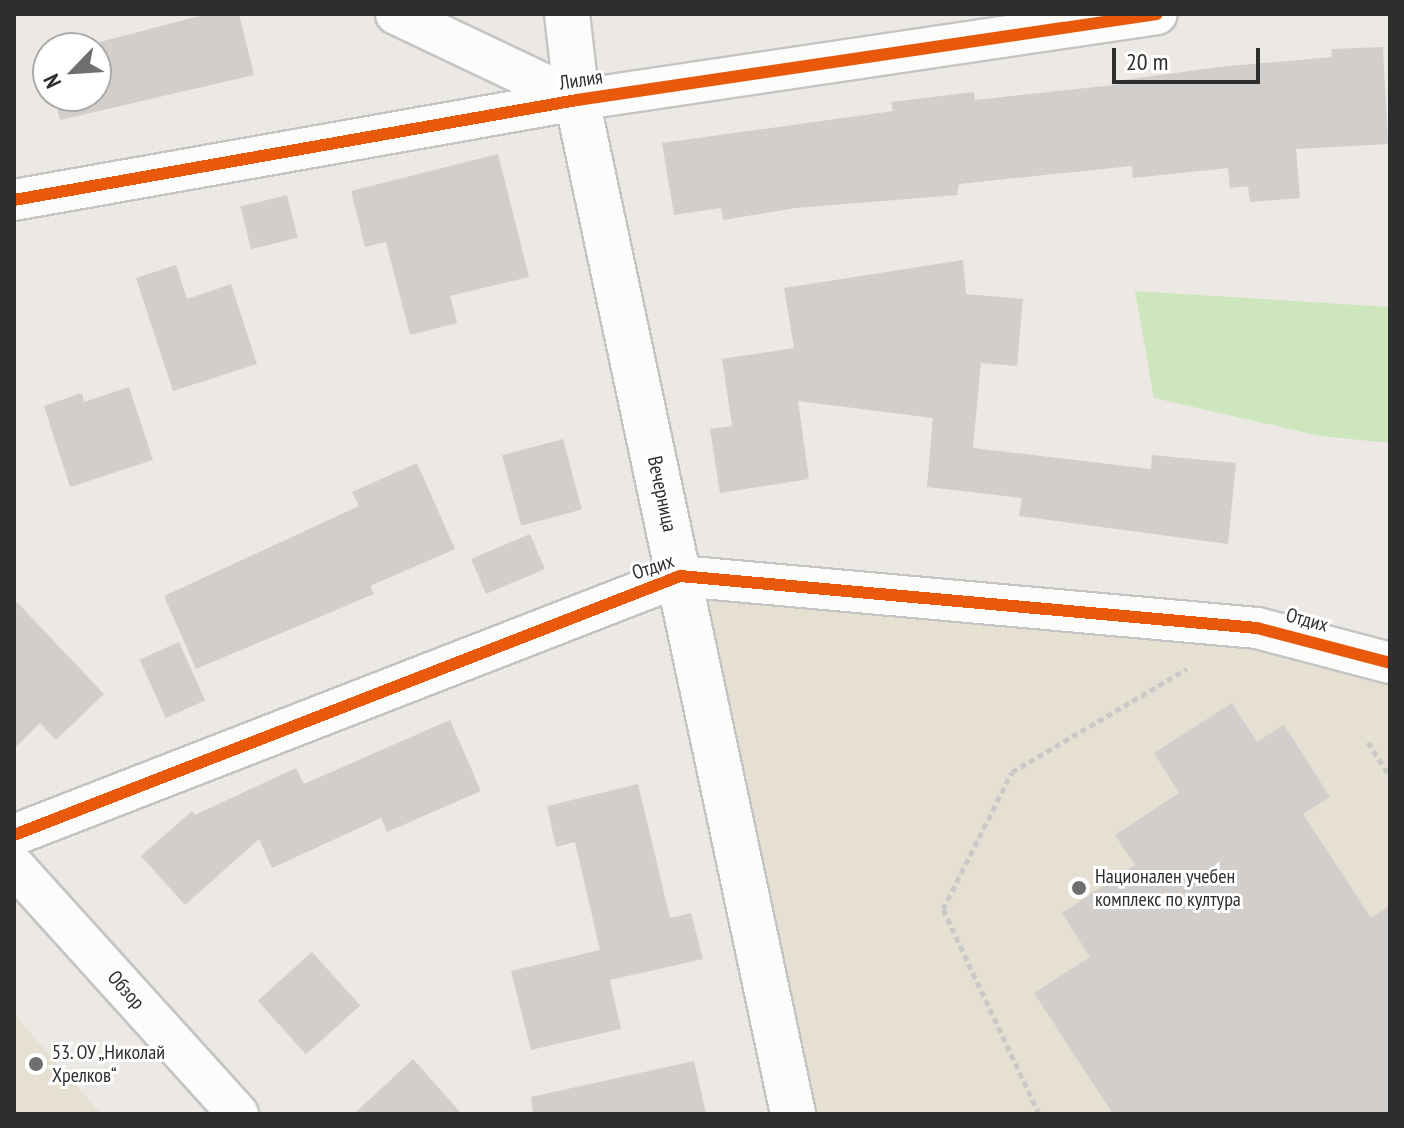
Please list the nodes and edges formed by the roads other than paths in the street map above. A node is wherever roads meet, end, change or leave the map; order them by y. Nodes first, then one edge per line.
1 (396, 14) edge
2 (567, 14) edge
3 (1157, 14) edge
4 (577, 100) junction
5 (14, 200) edge
6 (680, 576) junction
7 (1390, 663) edge
8 (14, 835) edge
9 (14, 866) edge
10 (238, 1114) edge
11 (793, 1114) edge

1 - 4 street
2 - 4 street, Вечерница
3 - 4 street, Лилия
4 - 5 street, Лилия
4 - 6 street, Вечерница
6 - 7 street, Отдих
6 - 8 street, Отдих
6 - 11 street, Вечерница
9 - 10 street, Обзор

